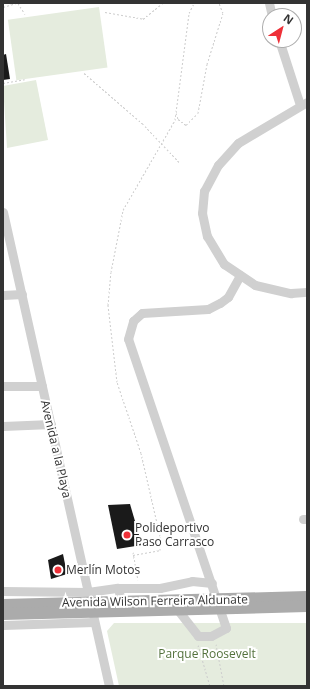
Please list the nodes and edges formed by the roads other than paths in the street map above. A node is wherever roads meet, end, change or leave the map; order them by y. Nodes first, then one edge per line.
1 (282, 48) edge
2 (304, 103) edge
3 (4, 217) edge
4 (240, 275) junction
5 (307, 292) edge
6 (22, 294) junction
7 (3, 295) edge
8 (3, 386) edge
9 (42, 386) junction
10 (51, 424) junction
11 (3, 426) edge
12 (212, 584) junction
13 (118, 588) junction
14 (3, 592) edge
15 (307, 597) edge
16 (121, 601) junction
17 (219, 603) junction
18 (3, 605) edge
19 (307, 606) edge
20 (91, 607) junction
21 (177, 609) junction
22 (3, 614) edge
23 (3, 625) edge
24 (107, 685) edge

1 - 2 street
2 - 4 street
3 - 6 street, Avenida a la Playa
4 - 5 street
4 - 12 street
6 - 7 street
6 - 9 street, Avenida a la Playa
8 - 9 street
9 - 10 street, Avenida a la Playa
10 - 11 street
10 - 20 street, Avenida a la Playa
12 - 13 street
12 - 17 street
13 - 16 street
13 - 20 street
14 - 20 street, Avenida Wilson Ferreira Aldunate
15 - 17 main road, Avenida Wilson Ferreira Aldunate
16 - 17 main road, Avenida Wilson Ferreira Aldunate
16 - 20 main road, Avenida Wilson Ferreira Aldunate
17 - 19 main road, Avenida Wilson Ferreira Aldunate
17 - 21 main road, Avenida Wilson Ferreira Aldunate
17 - 21 street
18 - 20 main road, Avenida Wilson Ferreira Aldunate
20 - 21 main road, Avenida Wilson Ferreira Aldunate
20 - 22 main road, Avenida Wilson Ferreira Aldunate
20 - 23 street, Avenida Wilson Ferreira Aldunate
20 - 24 street, Avenida a la Playa

